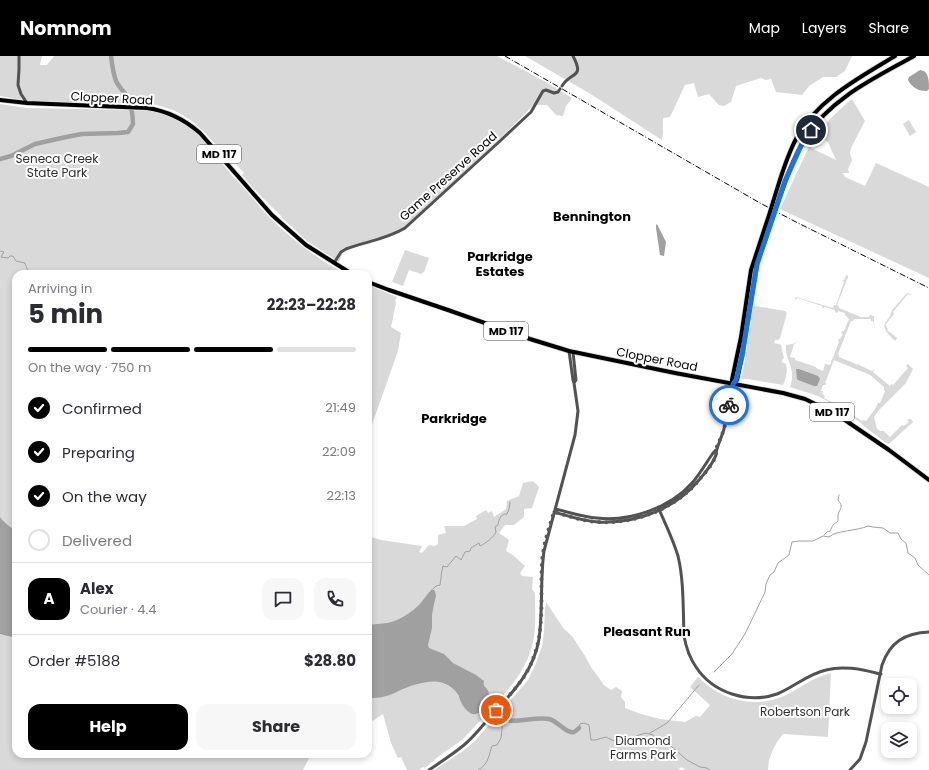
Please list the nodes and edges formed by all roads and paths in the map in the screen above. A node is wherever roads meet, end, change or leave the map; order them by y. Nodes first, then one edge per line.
1 (19, 56) edge
2 (573, 56) edge
3 (895, 56) edge
4 (914, 56) edge
5 (562, 86) dead end
6 (560, 89) dead end
7 (0, 100) edge
8 (27, 103) junction
9 (775, 204) junction
10 (334, 263) junction
11 (345, 270) edge
12 (372, 284) edge
13 (571, 352) junction
14 (733, 384) junction
15 (929, 480) edge
16 (659, 509) junction
17 (554, 510) junction
18 (929, 632) edge
19 (881, 674) junction
20 (429, 770) edge
21 (850, 770) edge

1 - 8 street
2 - 5 street
3 - 9 main road
4 - 9 main road
6 - 10 street, Game Preserve Road
7 - 8 main road, Clopper Road / MD 117
8 - 10 main road, Clopper Road / MD 117
9 - 14 main road, bridge
9 - 14 main road, bridge
10 - 11 main road, Clopper Road / MD 117
12 - 13 main road, Clopper Road / MD 117
13 - 14 main road, Clopper Road / MD 117
13 - 17 street
14 - 15 main road, Clopper Road / MD 117
14 - 16 street
16 - 17 street
16 - 19 street
17 - 20 street
18 - 19 street
19 - 21 street

